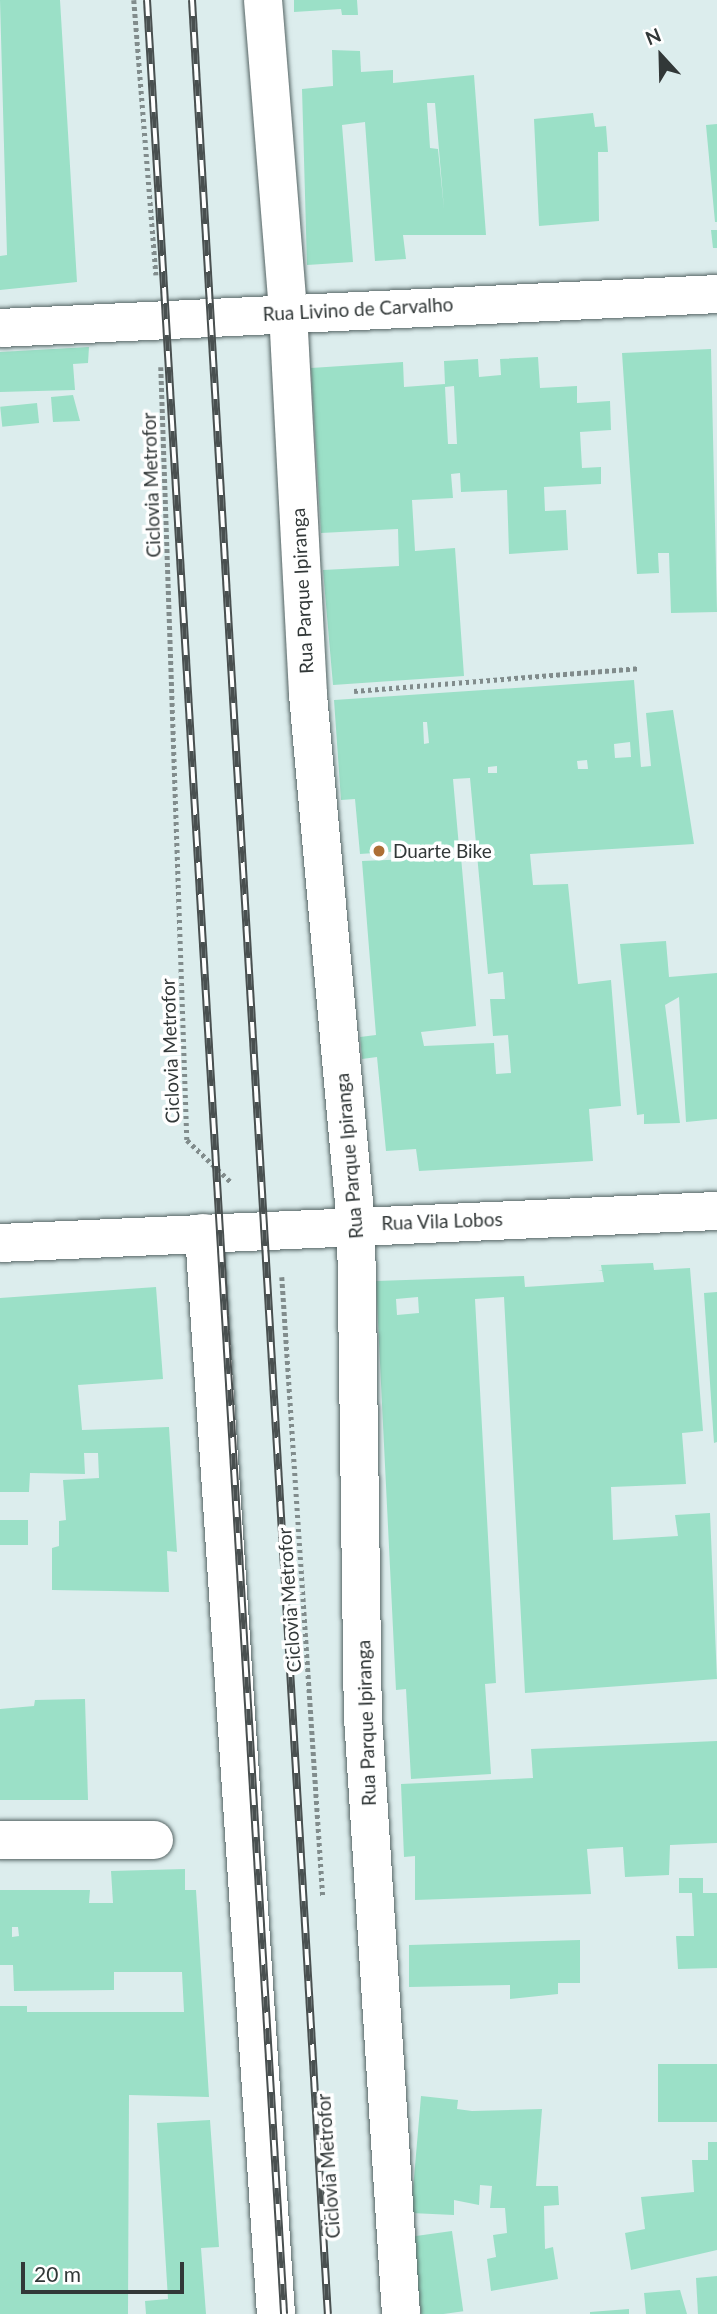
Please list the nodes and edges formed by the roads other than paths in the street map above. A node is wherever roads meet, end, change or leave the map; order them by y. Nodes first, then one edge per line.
1 (263, 0) edge
2 (717, 294) edge
3 (288, 312) junction
4 (0, 328) edge
5 (717, 1211) edge
6 (356, 1224) junction
7 (204, 1233) junction
8 (0, 1243) edge
9 (0, 1840) edge
10 (154, 1840) dead end
11 (276, 2314) edge
12 (401, 2314) edge

1 - 3 street, Rua Parque Ipiranga
2 - 3 street, Rua Livino de Carvalho
3 - 4 street, Rua Livino de Carvalho
3 - 6 street, Rua Parque Ipiranga
5 - 6 street, Rua Vila Lobos
6 - 7 street, Rua Vila Lobos
6 - 12 street, Rua Parque Ipiranga
7 - 8 street, Rua Vila Lobos
7 - 11 street
9 - 10 street

